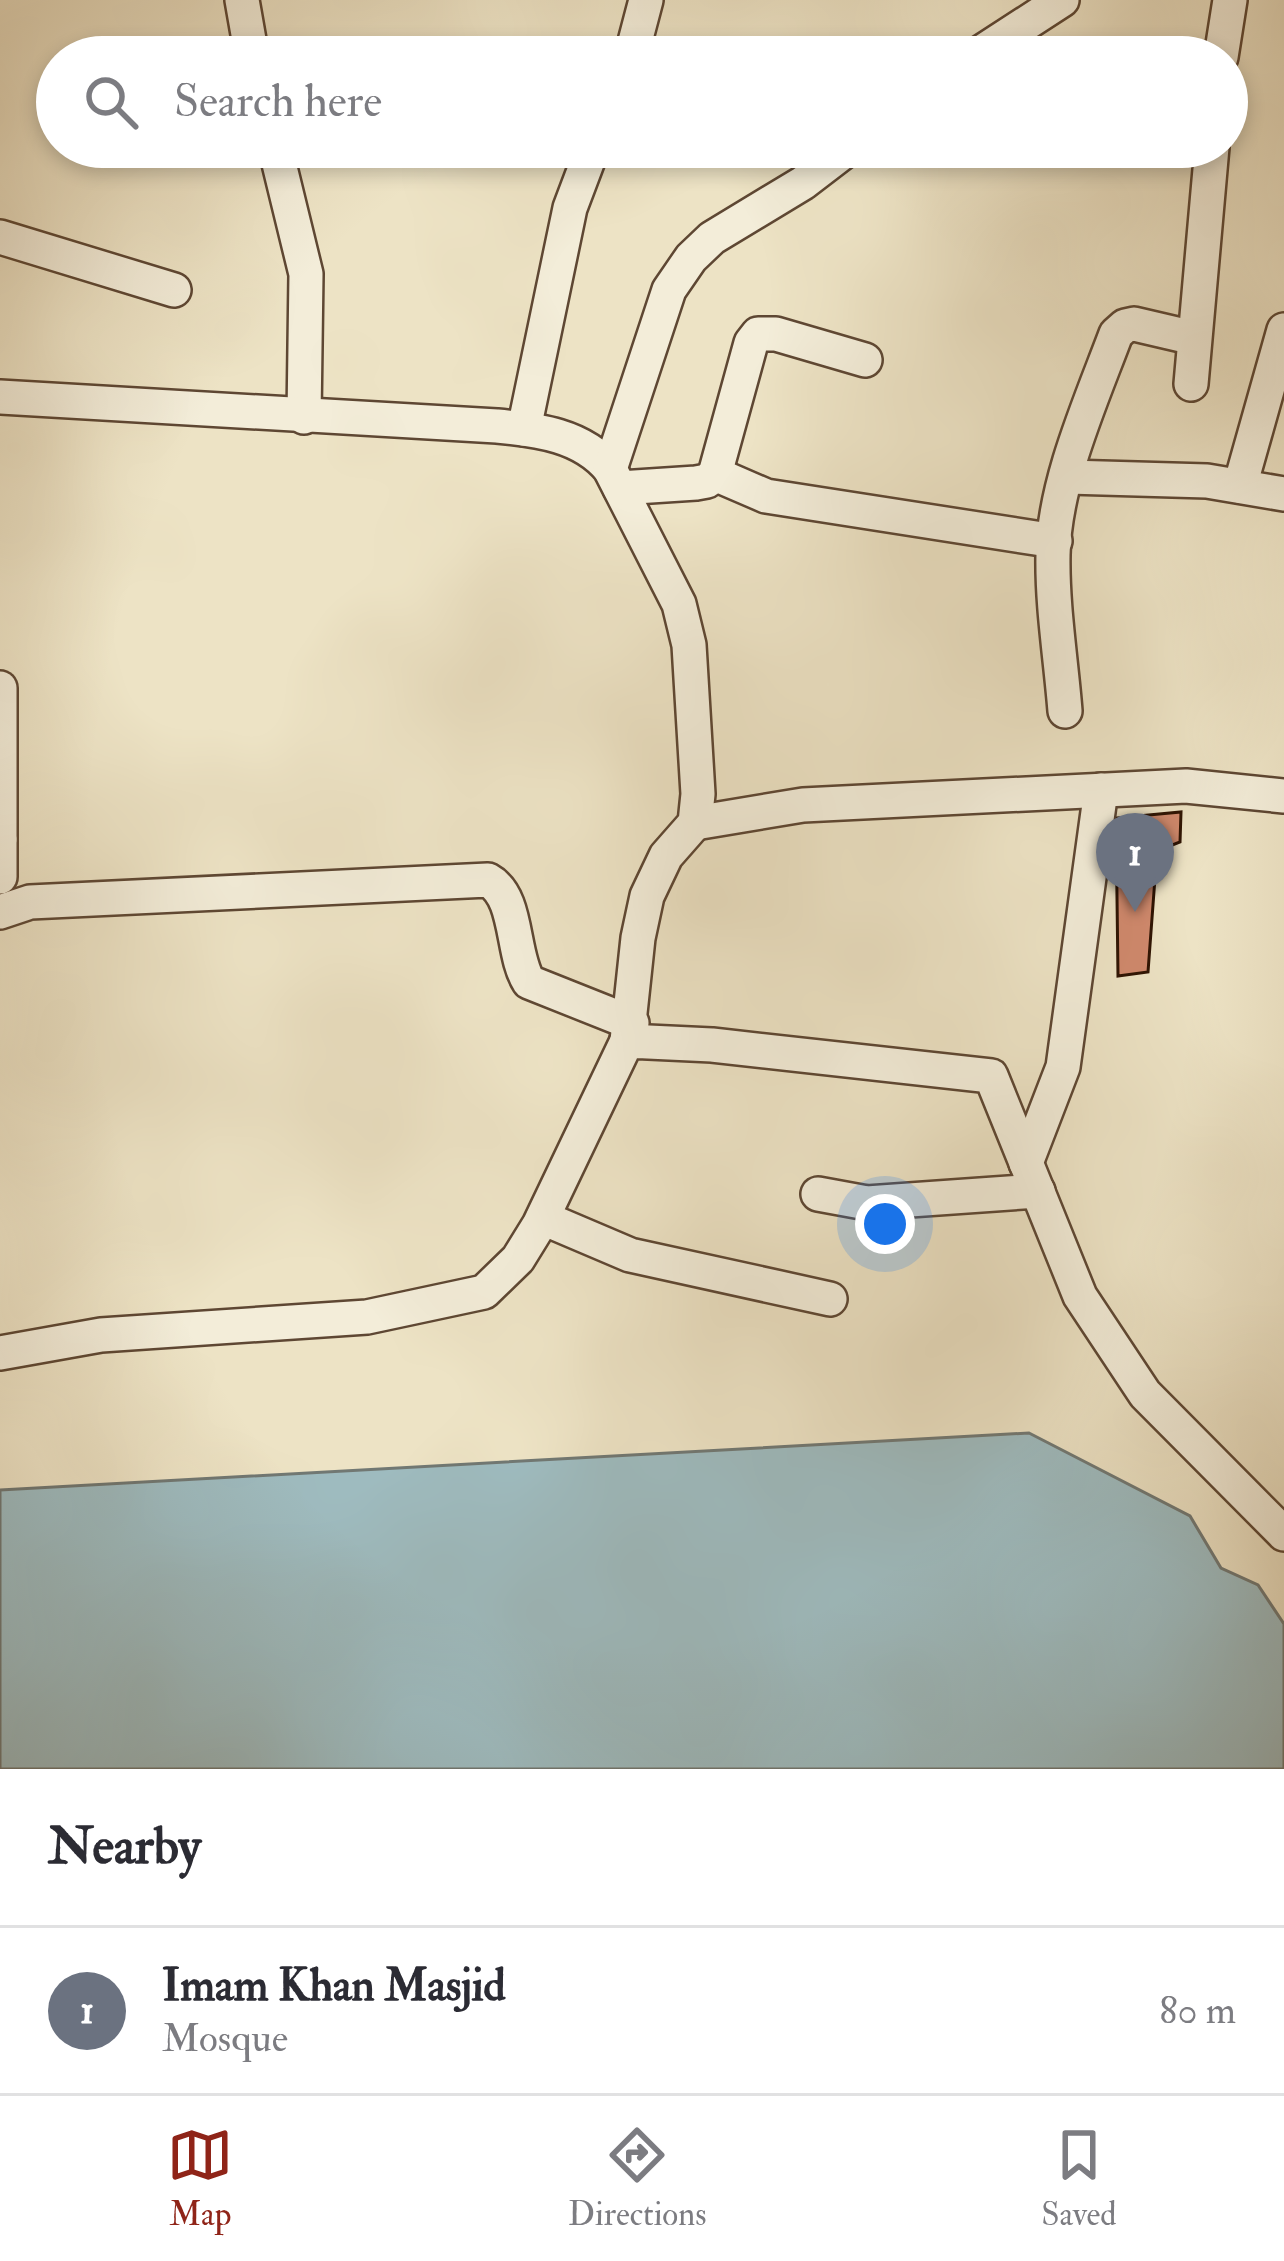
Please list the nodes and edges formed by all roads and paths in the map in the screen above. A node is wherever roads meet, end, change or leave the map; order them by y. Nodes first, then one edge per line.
1 (242, 0) edge
2 (646, 0) edge
3 (1062, 0) edge
4 (1231, 0) edge
5 (248, 36) edge
6 (637, 36) edge
7 (1006, 36) edge
8 (1225, 36) edge
9 (279, 168) edge
10 (585, 168) edge
11 (823, 168) edge
12 (1210, 168) edge
13 (0, 237) edge
14 (174, 290) dead end
15 (1284, 330) edge
16 (1194, 338) junction
17 (865, 360) dead end
18 (1190, 384) dead end
19 (0, 397) edge
20 (304, 417) junction
21 (524, 429) junction
22 (715, 474) junction
23 (1068, 477) junction
24 (615, 478) junction
25 (1240, 486) junction
26 (1284, 494) edge
27 (1055, 541) junction
28 (0, 688) edge
29 (1066, 711) dead end
30 (1101, 790) junction
31 (1284, 796) edge
32 (695, 823) junction
33 (0, 840) edge
34 (0, 877) edge
35 (0, 912) edge
36 (629, 1032) junction
37 (1032, 1177) junction
38 (818, 1194) dead end
39 (543, 1218) junction
40 (830, 1299) dead end
41 (0, 1353) edge
42 (1284, 1534) edge

1 - 5 street
2 - 6 street
3 - 7 street
4 - 8 street
9 - 20 street
10 - 21 street
11 - 24 street
12 - 16 street
13 - 14 street
15 - 25 street
16 - 18 street
16 - 23 street
17 - 22 street
19 - 20 street
20 - 21 street
21 - 24 street
22 - 24 street
22 - 27 street
23 - 25 street
23 - 27 street
24 - 32 street
25 - 26 street
27 - 29 street
28 - 33 street
30 - 31 street
30 - 32 street
30 - 37 street
32 - 36 street
33 - 34 street
35 - 36 street
36 - 37 street
36 - 39 street
37 - 38 street
37 - 42 street
39 - 40 street
39 - 41 street

